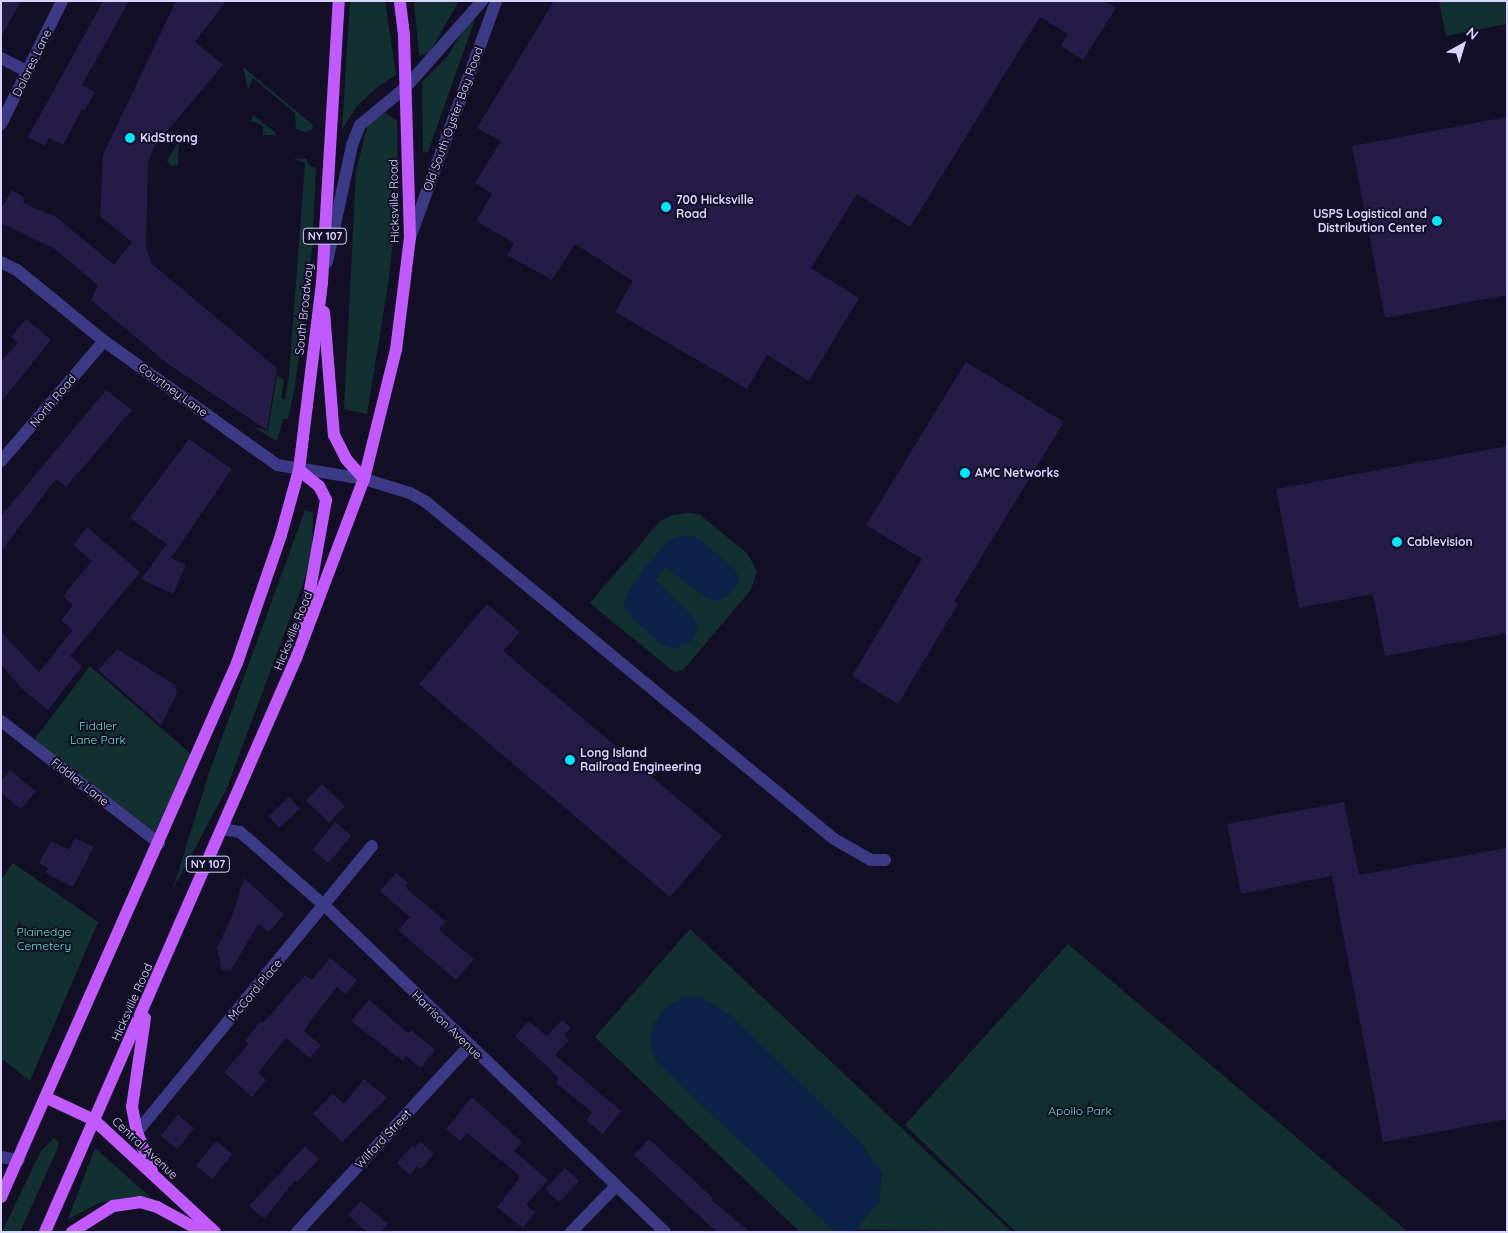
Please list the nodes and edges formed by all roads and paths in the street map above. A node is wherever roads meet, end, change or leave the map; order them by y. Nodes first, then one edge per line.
1 (62, 1) edge
2 (339, 1) edge
3 (482, 1) edge
4 (496, 1) edge
5 (399, 4) edge
6 (1, 58) edge
7 (27, 71) junction
8 (406, 86) junction
9 (1, 124) edge
10 (410, 238) junction
11 (1, 262) edge
12 (322, 283) junction
13 (104, 341) junction
14 (1, 461) edge
15 (299, 470) junction
16 (364, 479) junction
17 (297, 656) junction
18 (1, 721) edge
19 (224, 829) junction
20 (159, 843) junction
21 (372, 846) dead end
22 (885, 860) dead end
23 (324, 906) junction
24 (148, 1000) junction
25 (469, 1046) junction
26 (47, 1098) junction
27 (94, 1120) junction
28 (137, 1132) junction
29 (1, 1157) edge
30 (19, 1160) junction
31 (154, 1175) junction
32 (616, 1186) junction
33 (1, 1197) edge
34 (45, 1232) edge
35 (72, 1232) edge
36 (203, 1232) edge
37 (216, 1232) edge
38 (297, 1232) edge
39 (571, 1232) edge
40 (664, 1232) edge

1 - 7 street, Dolores Lane
2 - 12 main road, South Broadway / NY 107
3 - 8 street
4 - 10 street, Old South Oyster Bay Road
5 - 8 main road, Hicksville Road / NY 107
6 - 7 street
7 - 9 street, Dolores Lane
8 - 10 main road, Hicksville Road / NY 107
8 - 12 street
10 - 16 main road, Hicksville Road / NY 107
11 - 13 street, Courtney Lane
12 - 15 main road, South Broadway / NY 107
12 - 16 main road
13 - 14 street, North Road
13 - 15 street, Courtney Lane
15 - 16 street, Courtney Lane
15 - 17 main road
15 - 20 main road, NY 107
16 - 17 main road, Hicksville Road / NY 107
16 - 22 street, Courtney Lane
17 - 19 main road, Hicksville Road / NY 107
18 - 20 street, Fiddler Lane
19 - 23 street, Harrison Avenue
19 - 24 main road, Hicksville Road / NY 107
20 - 26 main road, NY 107
21 - 23 street, McCord Place
23 - 25 street, Harrison Avenue
23 - 28 street, McCord Place
24 - 27 main road, Hicksville Road / NY 107
24 - 28 main road
25 - 32 street, Harrison Avenue
25 - 38 street, Wilford Street
26 - 27 main road, Central Avenue
26 - 30 main road, NY 107
27 - 31 main road, Central Avenue
27 - 34 main road, Hicksville Road
28 - 31 main road
29 - 30 street
30 - 33 main road, NY 107
31 - 37 main road, Central Avenue
32 - 39 street
32 - 40 street, Harrison Avenue
35 - 36 main road

